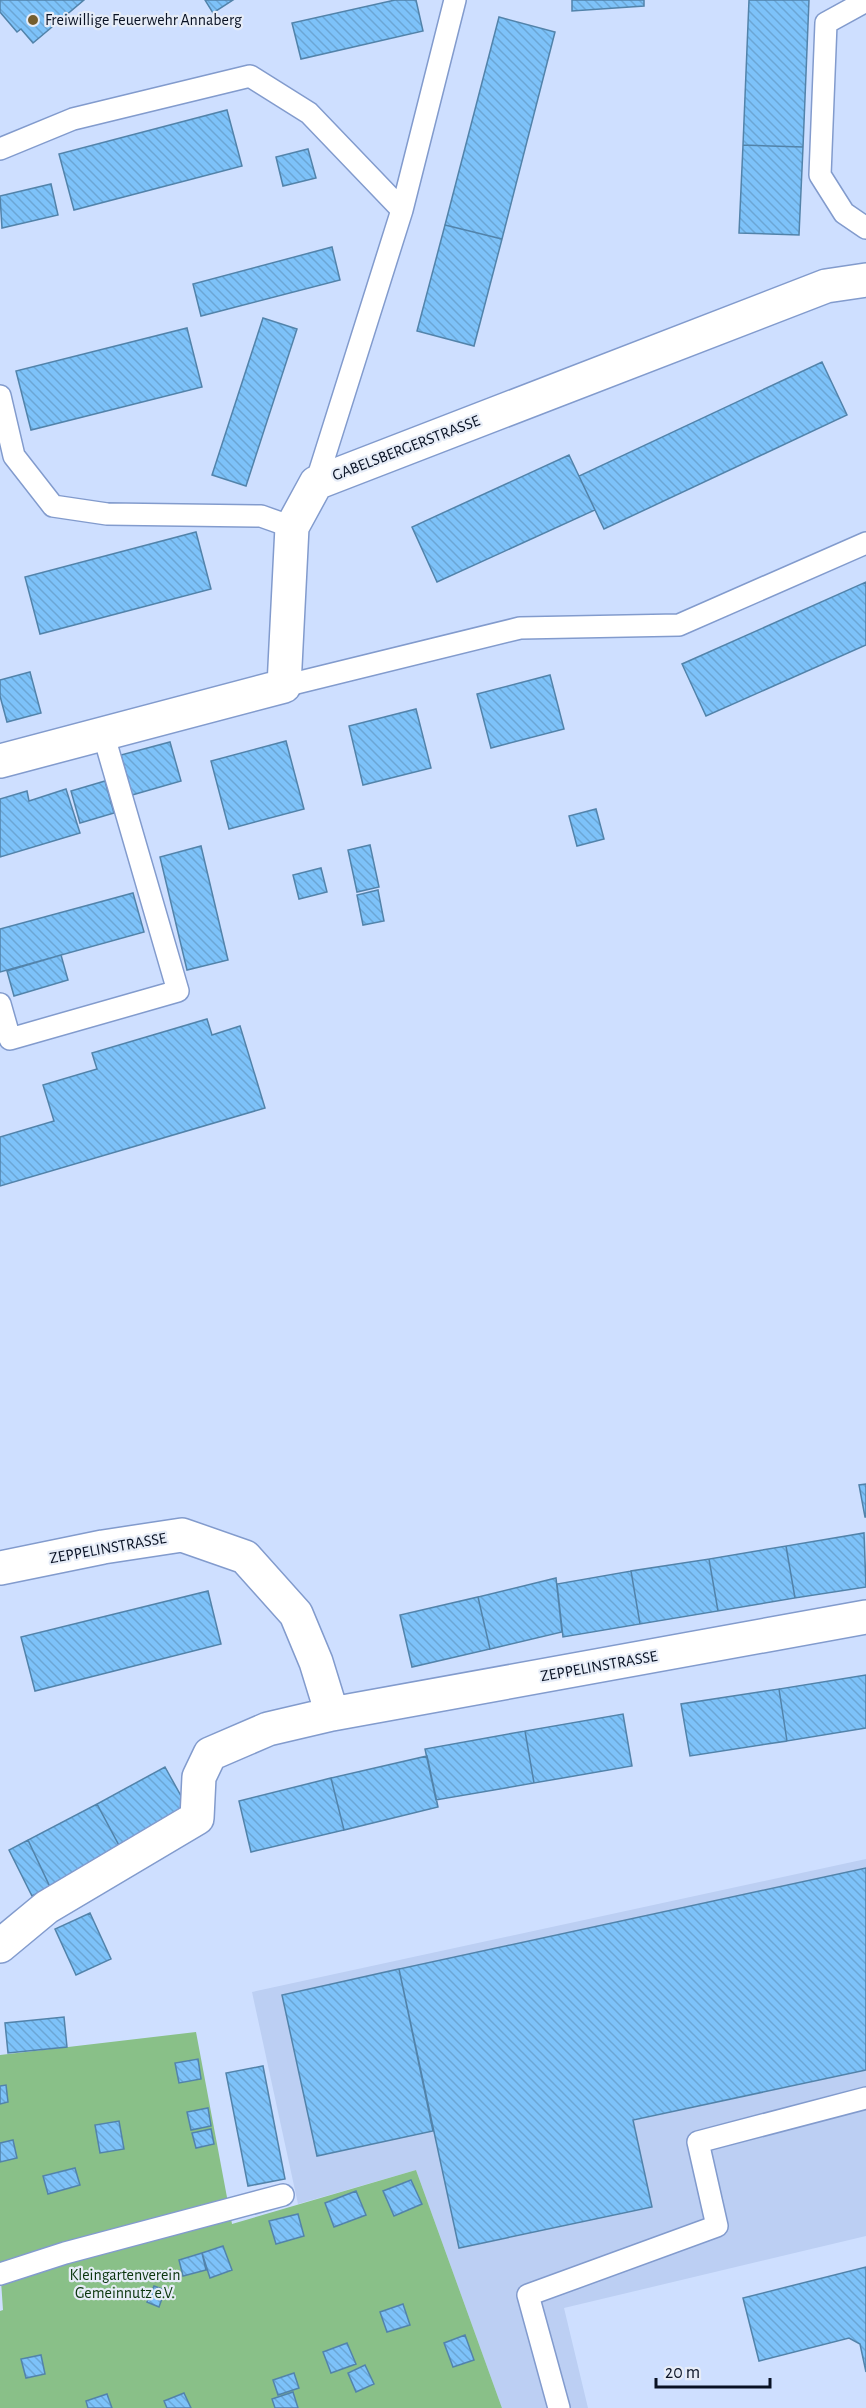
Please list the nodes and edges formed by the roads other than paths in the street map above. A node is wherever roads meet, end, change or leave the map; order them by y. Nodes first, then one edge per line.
1 (455, 0) edge
2 (866, 1) edge
3 (0, 149) edge
4 (402, 210) junction
5 (866, 228) edge
6 (866, 280) edge
7 (0, 396) edge
8 (316, 483) junction
9 (292, 527) junction
10 (866, 543) edge
11 (284, 686) junction
12 (103, 733) junction
13 (0, 761) edge
14 (0, 1004) edge
15 (0, 1568) edge
16 (866, 1617) edge
17 (332, 1714) junction
18 (0, 1946) edge
19 (866, 2098) edge
20 (283, 2195) dead end
21 (0, 2274) edge
22 (560, 2408) edge

1 - 4 lane
2 - 5 lane
3 - 4 lane
4 - 8 lane
6 - 8 street, GABELSBERGERSTRASSE
7 - 9 lane
8 - 9 street, GABELSBERGERSTRASSE
9 - 11 street, GABELSBERGERSTRASSE
10 - 11 lane
11 - 12 street
12 - 13 street
12 - 14 lane
15 - 17 street, ZEPPELINSTRASSE
16 - 17 street, ZEPPELINSTRASSE
17 - 18 street, ZEPPELINSTRASSE
19 - 22 lane
20 - 21 lane

